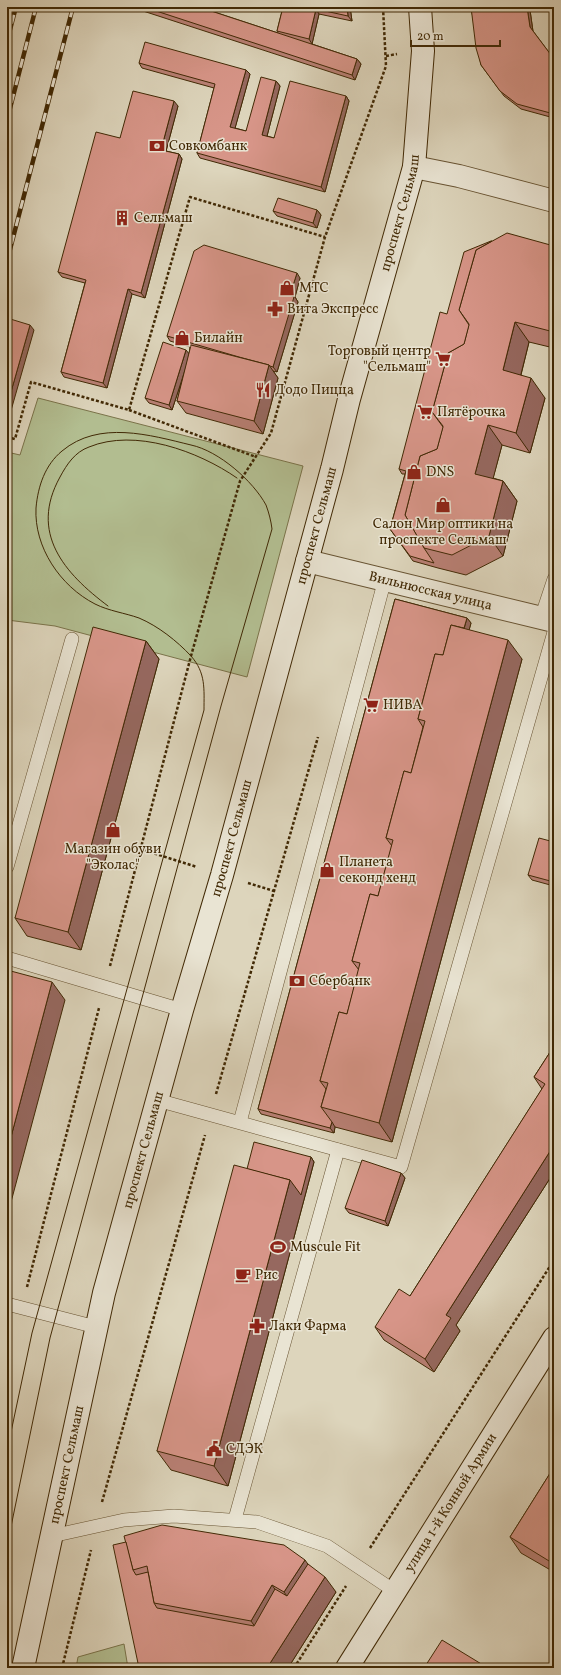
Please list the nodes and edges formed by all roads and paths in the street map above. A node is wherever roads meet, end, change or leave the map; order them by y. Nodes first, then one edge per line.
1 (383, 7) edge
2 (420, 7) edge
3 (414, 167) junction
4 (554, 201) edge
5 (325, 237) junction
6 (129, 410) junction
7 (7, 437) edge
8 (256, 457) junction
9 (307, 560) junction
10 (385, 579) junction
11 (554, 580) edge
12 (550, 623) edge
13 (72, 639) dead end
14 (7, 867) edge
15 (7, 958) edge
16 (104, 987) junction
17 (182, 1010) junction
18 (157, 1100) junction
19 (240, 1122) junction
20 (338, 1150) junction
21 (554, 1260) edge
22 (7, 1304) edge
23 (22, 1308) junction
24 (96, 1327) junction
25 (554, 1338) edge
26 (235, 1519) junction
27 (52, 1536) junction
28 (358, 1567) junction
29 (396, 1592) junction
30 (24, 1668) edge
31 (294, 1668) edge
32 (347, 1668) edge

1 - 5 path
2 - 3 main road, проспект Сельмаш
3 - 4 main road
3 - 9 main road, проспект Сельмаш
5 - 6 path
5 - 8 path
6 - 7 path
6 - 8 path
8 - 16 path
9 - 10 main road, Вильнюсская улица
9 - 17 main road, проспект Сельмаш
10 - 12 main road, Вильнюсская улица
10 - 19 lane
11 - 12 lane
12 - 20 lane
13 - 14 lane
15 - 16 lane
16 - 17 lane
16 - 23 path
17 - 18 main road, проспект Сельмаш
18 - 19 lane
18 - 24 main road, проспект Сельмаш
19 - 20 lane
20 - 26 lane
21 - 28 path
22 - 23 lane
23 - 24 lane
24 - 27 main road, проспект Сельмаш
25 - 29 main road, улица 1-й Конной Армии
26 - 27 lane
26 - 28 lane
27 - 30 main road, проспект Сельмаш
28 - 29 lane
28 - 31 path
29 - 32 main road, улица 1-й Конной Армии

